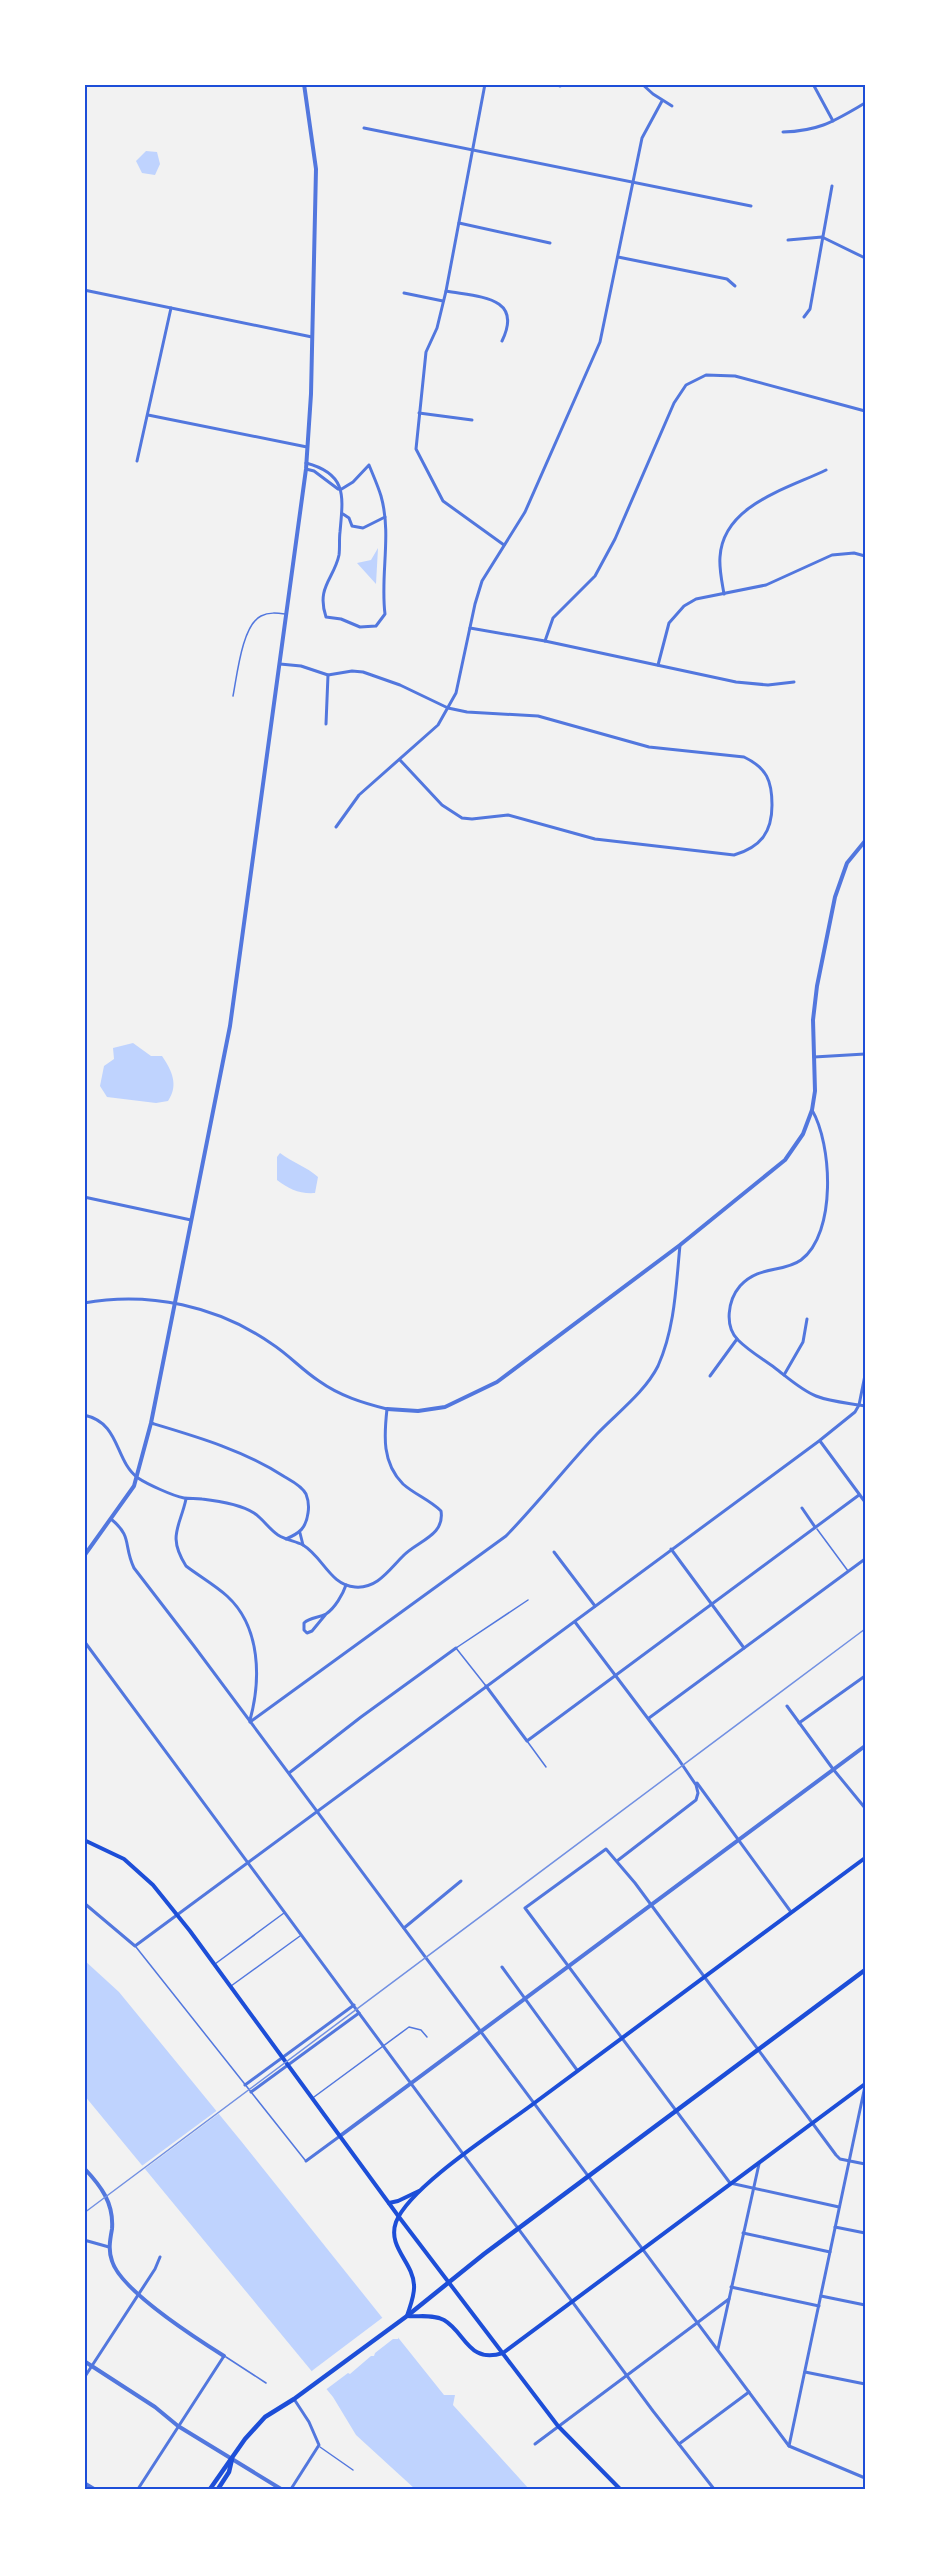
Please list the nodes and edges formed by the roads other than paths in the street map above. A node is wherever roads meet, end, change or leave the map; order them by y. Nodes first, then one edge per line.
1 (304, 84) edge
2 (485, 84) edge
3 (642, 84) edge
4 (813, 84) edge
5 (662, 101) junction
6 (865, 103) edge
7 (672, 106) dead end
8 (834, 121) junction
9 (364, 128) dead end
10 (783, 132) dead end
11 (474, 150) junction
12 (634, 182) junction
13 (832, 186) dead end
14 (751, 206) dead end
15 (459, 223) junction
16 (822, 237) junction
17 (788, 240) dead end
18 (550, 243) dead end
19 (618, 257) junction
20 (865, 258) edge
21 (735, 286) dead end
22 (84, 291) edge
23 (446, 291) junction
24 (404, 293) dead end
25 (444, 301) junction
26 (171, 308) junction
27 (804, 317) dead end
28 (312, 337) junction
29 (502, 341) dead end
30 (865, 411) edge
31 (419, 413) junction
32 (147, 415) junction
33 (472, 420) dead end
34 (307, 447) junction
35 (137, 461) dead end
36 (306, 463) junction
37 (306, 469) junction
38 (826, 471) dead end
39 (340, 490) junction
40 (343, 514) junction
41 (385, 517) junction
42 (504, 545) junction
43 (865, 556) edge
44 (724, 594) junction
45 (286, 614) junction
46 (470, 628) junction
47 (545, 641) junction
48 (279, 663) junction
49 (658, 665) junction
50 (328, 675) junction
51 (794, 682) dead end
52 (233, 696) dead end
53 (448, 708) junction
54 (326, 724) dead end
55 (400, 760) junction
56 (336, 827) dead end
57 (865, 841) edge
58 (865, 1054) edge
59 (814, 1058) junction
60 (813, 1110) junction
61 (84, 1197) edge
62 (192, 1220) junction
63 (680, 1245) junction
64 (84, 1303) edge
65 (175, 1304) junction
66 (807, 1319) dead end
67 (737, 1339) junction
68 (784, 1375) junction
69 (865, 1375) edge
70 (710, 1376) dead end
71 (859, 1405) junction
72 (865, 1406) edge
73 (387, 1409) junction
74 (84, 1415) edge
75 (151, 1424) junction
76 (819, 1440) junction
77 (138, 1478) junction
78 (859, 1495) junction
79 (186, 1499) junction
80 (865, 1502) edge
81 (802, 1508) dead end
82 (111, 1519) junction
83 (816, 1527) junction
84 (300, 1533) junction
85 (286, 1539) junction
86 (303, 1545) junction
87 (671, 1549) junction
88 (554, 1552) dead end
89 (84, 1556) edge
90 (865, 1559) edge
91 (849, 1571) junction
92 (346, 1585) junction
93 (528, 1600) dead end
94 (711, 1604) junction
95 (595, 1606) junction
96 (326, 1614) junction
97 (575, 1622) junction
98 (84, 1641) edge
99 (456, 1648) junction
100 (744, 1648) junction
101 (616, 1675) junction
102 (865, 1676) edge
103 (486, 1686) junction
104 (787, 1706) dead end
105 (648, 1719) junction
106 (250, 1722) junction
107 (800, 1723) junction
108 (527, 1741) junction
109 (865, 1746) edge
110 (546, 1767) dead end
111 (833, 1769) junction
112 (289, 1773) junction
113 (691, 1774) dead end
114 (865, 1808) edge
115 (319, 1813) junction
116 (84, 1840) edge
117 (738, 1840) junction
118 (865, 1858) edge
119 (617, 1861) junction
120 (249, 1864) junction
121 (461, 1881) dead end
122 (84, 1903) edge
123 (650, 1905) junction
124 (791, 1912) junction
125 (285, 1913) junction
126 (178, 1916) junction
127 (404, 1928) junction
128 (301, 1935) junction
129 (135, 1946) junction
130 (214, 1964) junction
131 (502, 1967) dead end
132 (568, 1967) junction
133 (865, 1970) edge
134 (704, 1978) junction
135 (230, 1986) junction
136 (524, 1998) junction
137 (354, 2005) junction
138 (359, 2013) junction
139 (479, 2031) junction
140 (427, 2037) dead end
141 (622, 2038) junction
142 (383, 2047) junction
143 (758, 2050) junction
144 (283, 2058) junction
145 (288, 2065) junction
146 (577, 2070) junction
147 (410, 2081) junction
148 (245, 2085) junction
149 (865, 2085) edge
150 (251, 2092) junction
151 (313, 2098) junction
152 (864, 2098) edge
153 (534, 2104) junction
154 (676, 2111) junction
155 (813, 2124) junction
156 (340, 2136) junction
157 (464, 2155) junction
158 (306, 2160) joint
159 (849, 2161) junction
160 (759, 2163) junction
161 (865, 2164) edge
162 (84, 2168) edge
163 (589, 2176) junction
164 (730, 2184) junction
165 (753, 2189) junction
166 (420, 2191) junction
167 (389, 2203) junction
168 (839, 2207) junction
169 (399, 2217) junction
170 (835, 2227) junction
171 (519, 2229) junction
172 (743, 2233) junction
173 (865, 2233) edge
174 (84, 2240) edge
175 (109, 2247) junction
176 (643, 2250) junction
177 (830, 2252) junction
178 (160, 2257) dead end
179 (449, 2281) junction
180 (731, 2287) junction
181 (139, 2294) junction
182 (821, 2296) junction
183 (729, 2299) junction
184 (572, 2301) junction
185 (865, 2305) edge
186 (819, 2306) junction
187 (405, 2317) junction
188 (698, 2322) junction
189 (718, 2349) junction
190 (503, 2353) junction
191 (224, 2356) junction
192 (84, 2361) edge
193 (92, 2366) junction
194 (805, 2372) junction
195 (626, 2374) junction
196 (84, 2378) edge
197 (266, 2383) dead end
198 (865, 2384) edge
199 (749, 2392) junction
200 (294, 2399) junction
201 (178, 2426) junction
202 (558, 2426) junction
203 (535, 2444) dead end
204 (679, 2444) junction
205 (319, 2445) junction
206 (789, 2446) junction
207 (232, 2459) junction
208 (353, 2470) dead end
209 (865, 2478) edge
210 (84, 2483) edge
211 (94, 2489) edge
212 (138, 2489) edge
213 (210, 2489) edge
214 (218, 2489) edge
215 (281, 2489) edge
216 (291, 2489) edge
217 (620, 2489) edge
218 (714, 2489) edge

1 - 28 street
2 - 11 street
3 - 5 street
4 - 8 street
5 - 7 street
5 - 12 street
6 - 8 street
8 - 10 street
9 - 11 street
11 - 12 street
11 - 15 street
12 - 14 street
12 - 19 street
13 - 16 street
15 - 18 street
15 - 23 street
16 - 17 street
16 - 20 street
16 - 27 street
19 - 21 street
19 - 42 street
22 - 26 street
23 - 25 street
23 - 29 street
24 - 25 street
25 - 31 street
26 - 28 street
26 - 32 street
28 - 34 street
30 - 47 street
31 - 33 street
31 - 42 street
32 - 34 street
32 - 35 street
34 - 36 street
36 - 37 street
36 - 39 street
37 - 39 street
37 - 45 street
38 - 44 street
39 - 40 street
39 - 41 street
40 - 41 street
40 - 41 street
42 - 46 street
43 - 44 street
44 - 49 street
45 - 48 street
45 - 52 lane
46 - 47 street
46 - 53 street
47 - 49 street
48 - 50 street
48 - 62 street
49 - 51 street
50 - 53 street
50 - 54 street
53 - 55 street
53 - 55 street
55 - 56 street
57 - 59 street
58 - 59 street
59 - 60 street
60 - 63 street
60 - 67 street
61 - 62 street
62 - 65 street
63 - 73 street
63 - 106 street
64 - 65 street
65 - 73 street
65 - 75 street
66 - 68 street
67 - 68 street
67 - 70 street
68 - 71 street
69 - 71 street
71 - 72 street
71 - 76 street
73 - 92 street
74 - 77 street
75 - 77 street
75 - 84 street
76 - 78 street
76 - 87 street
77 - 79 street
77 - 82 street
78 - 80 street
78 - 83 street
79 - 85 street
79 - 106 street
81 - 83 street
82 - 89 street
82 - 106 street
83 - 91 lane
83 - 94 street
84 - 85 street
84 - 86 street
85 - 86 street
86 - 92 street
87 - 94 street
87 - 95 street
88 - 95 street
90 - 91 street
91 - 100 street
92 - 96 street
93 - 99 lane
94 - 100 street
94 - 101 street
95 - 97 street
96 - 96 street
97 - 101 street
97 - 103 street
98 - 120 street
99 - 103 lane
99 - 112 street
100 - 105 street
101 - 105 street
101 - 108 street
102 - 107 street
103 - 108 street
103 - 115 street
104 - 107 street
105 - 119 street
106 - 112 street
107 - 111 street
108 - 110 lane
109 - 111 street
111 - 114 street
111 - 117 street
112 - 115 street
113 - 117 street
115 - 120 street
115 - 127 street
116 - 126 main road
117 - 123 street
117 - 124 street
118 - 124 main road
119 - 123 street
119 - 132 street
120 - 125 street
120 - 126 street
121 - 127 street
122 - 129 street
123 - 132 street
123 - 134 street
124 - 134 main road
125 - 128 street
125 - 130 lane
126 - 129 street
126 - 130 main road
127 - 139 street
128 - 135 lane
128 - 137 street
129 - 148 lane
130 - 135 main road
131 - 136 street
132 - 136 street
132 - 141 street
133 - 143 main road
134 - 141 main road
134 - 143 street
135 - 144 main road
136 - 139 street
136 - 146 street
137 - 138 street
137 - 144 street
138 - 142 street
138 - 145 street
139 - 147 street
139 - 153 street
140 - 142 lane
141 - 146 main road
141 - 154 street
142 - 147 street
142 - 151 lane
143 - 154 main road
143 - 155 street
144 - 145 main road
144 - 148 street
145 - 150 street
145 - 151 main road
146 - 153 main road
147 - 156 street
147 - 157 street
148 - 150 lane
149 - 152 street
149 - 155 main road
150 - 158 lane
151 - 156 main road
152 - 159 street
153 - 157 main road
153 - 163 street
154 - 163 main road
154 - 164 street
155 - 159 street
155 - 160 main road
156 - 158 street
156 - 167 main road
157 - 166 main road
157 - 171 street
159 - 161 street
159 - 168 street
160 - 164 main road
160 - 165 street
162 - 175 street
163 - 171 main road
163 - 176 street
164 - 165 street
164 - 176 main road
165 - 168 street
165 - 172 street
166 - 167 main road
166 - 169 main road
167 - 169 main road
168 - 170 street
169 - 179 main road
169 - 187 main road
170 - 173 street
170 - 177 street
171 - 179 main road
171 - 184 street
172 - 177 street
172 - 180 street
174 - 175 street
175 - 181 street
176 - 184 main road
176 - 188 street
177 - 182 street
178 - 181 street
179 - 187 main road
179 - 190 main road
180 - 183 street
180 - 186 street
181 - 191 street
181 - 193 street
182 - 185 street
182 - 186 street
183 - 188 street
183 - 189 street
184 - 190 main road
184 - 195 street
186 - 194 street
187 - 190 main road
187 - 200 main road
188 - 189 street
188 - 195 street
189 - 199 street
190 - 202 main road
191 - 197 lane
191 - 201 street
192 - 193 street
193 - 196 street
193 - 201 street
194 - 198 street
194 - 206 street
195 - 202 street
195 - 204 street
199 - 204 street
199 - 206 street
200 - 205 street
200 - 207 main road
201 - 207 street
201 - 212 street
202 - 203 street
202 - 217 main road
204 - 218 street
205 - 208 lane
205 - 216 street
206 - 209 street
207 - 213 main road
207 - 214 main road
207 - 215 street
210 - 211 street

